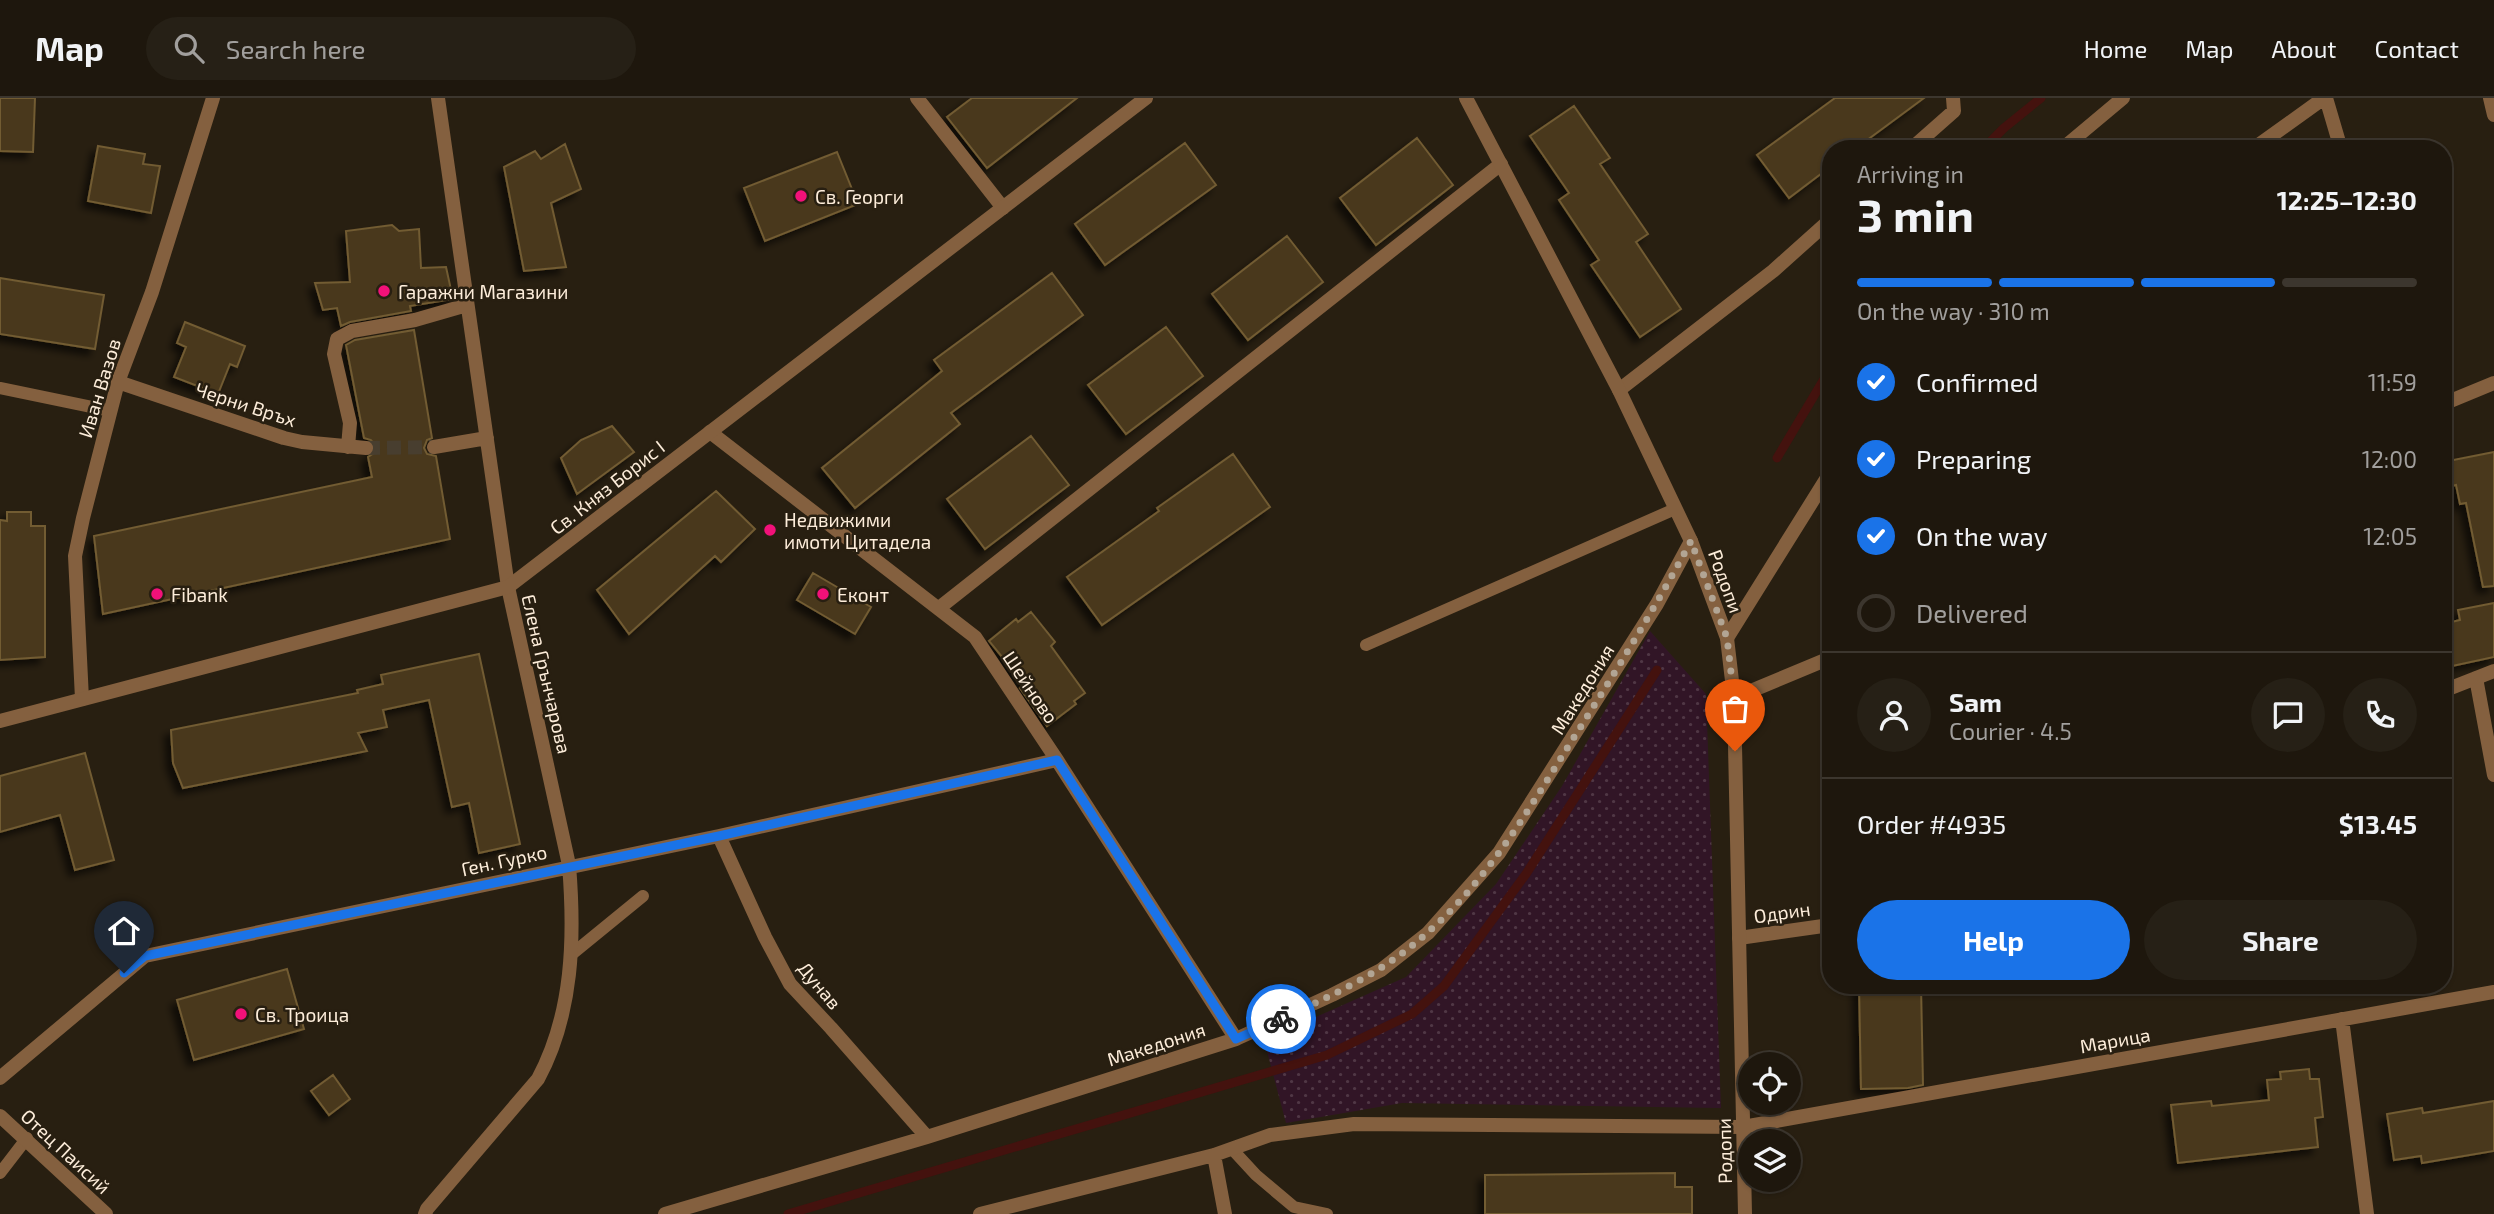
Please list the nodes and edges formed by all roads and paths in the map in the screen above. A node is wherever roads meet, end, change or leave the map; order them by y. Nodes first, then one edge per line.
1 (213, 98) edge
2 (438, 98) edge
3 (917, 98) edge
4 (1146, 98) edge
5 (1953, 98) edge
6 (2123, 98) edge
7 (2325, 98) edge
8 (2490, 98) edge
9 (1472, 101) edge
10 (2494, 115) edge
11 (1921, 140) edge
12 (2073, 140) edge
13 (2266, 140) edge
14 (2338, 140) edge
15 (1501, 164) junction
16 (1003, 208) junction
17 (1822, 227) edge
18 (467, 305) junction
19 (118, 382) junction
20 (2494, 383) edge
21 (0, 388) edge
22 (1619, 390) junction
23 (2452, 400) edge
24 (111, 411) junction
25 (710, 432) junction
26 (487, 438) junction
27 (348, 447) junction
28 (434, 447) tunnel mouth
29 (366, 448) tunnel mouth
30 (1822, 486) edge
31 (1675, 509) junction
32 (1691, 541) junction
33 (508, 587) junction
34 (939, 608) junction
35 (1727, 638) junction
36 (1366, 645) dead end
37 (1822, 661) edge
38 (2494, 671) edge
39 (2476, 678) junction
40 (2452, 687) edge
41 (1734, 698) junction
42 (82, 699) junction
43 (0, 721) edge
44 (1057, 760) junction
45 (2494, 775) edge
46 (719, 836) junction
47 (569, 865) junction
48 (643, 896) dead end
49 (1822, 926) edge
50 (1739, 938) junction
51 (572, 954) junction
52 (2494, 992) edge
53 (2342, 1019) junction
54 (1236, 1039) junction
55 (0, 1078) edge
56 (0, 1116) edge
57 (1743, 1126) junction
58 (927, 1137) junction
59 (27, 1138) junction
60 (1232, 1149) junction
61 (1214, 1155) junction
62 (0, 1172) edge
63 (106, 1214) edge
64 (425, 1214) edge
65 (665, 1214) edge
66 (980, 1214) edge
67 (1225, 1214) edge
68 (1327, 1214) edge
69 (1745, 1214) edge
70 (2367, 1214) edge

1 - 19 street, Иван Вазов
2 - 18 street, Елена Грънчарова
3 - 16 street
4 - 16 street, Св. Княз Борис I
5 - 11 street
6 - 12 street
7 - 13 street
7 - 14 street
8 - 10 street
9 - 15 street, Родопи
15 - 22 street, Родопи
15 - 34 street
16 - 25 street, Св. Княз Борис I
17 - 22 street
18 - 26 street, Елена Грънчарова
18 - 27 street
19 - 24 street, Иван Вазов
19 - 27 street, Черни Връх
20 - 23 street
21 - 24 lane
22 - 31 street, Родопи
24 - 42 street, Иван Вазов
25 - 33 street, Св. Княз Борис I
25 - 34 street, Шейново
26 - 28 street
26 - 33 street, Елена Грънчарова
27 - 29 street, Черни Връх
30 - 35 street
31 - 32 street, Родопи
31 - 36 lane
32 - 35 street, Родопи
32 - 54 street, Македония
33 - 42 street, Св. Княз Борис I
33 - 47 street, Елена Грънчарова
34 - 44 street, Шейново
35 - 41 street, Родопи
37 - 41 street
38 - 39 street
39 - 40 street
39 - 45 street
41 - 50 street, Родопи
42 - 43 street, Св. Княз Борис I
44 - 46 street, Ген. Гурко
44 - 54 street, Шейново
46 - 47 street, Ген. Гурко
46 - 58 street, Дунав
47 - 51 street, Елена Грънчарова
47 - 55 street, Ген. Гурко
48 - 51 lane
49 - 50 street, Одрин
50 - 57 street, Родопи
51 - 64 street, Елена Грънчарова
52 - 53 street, Марица
53 - 57 street, Марица
53 - 70 street
54 - 58 street, Македония
56 - 59 street, Отец Паисий
57 - 60 street, Марица
57 - 69 street, Родопи
58 - 65 street, Македония
59 - 62 lane
59 - 63 street, Отец Паисий
60 - 61 street, Марица
60 - 68 lane
61 - 66 street, Марица
61 - 67 street

